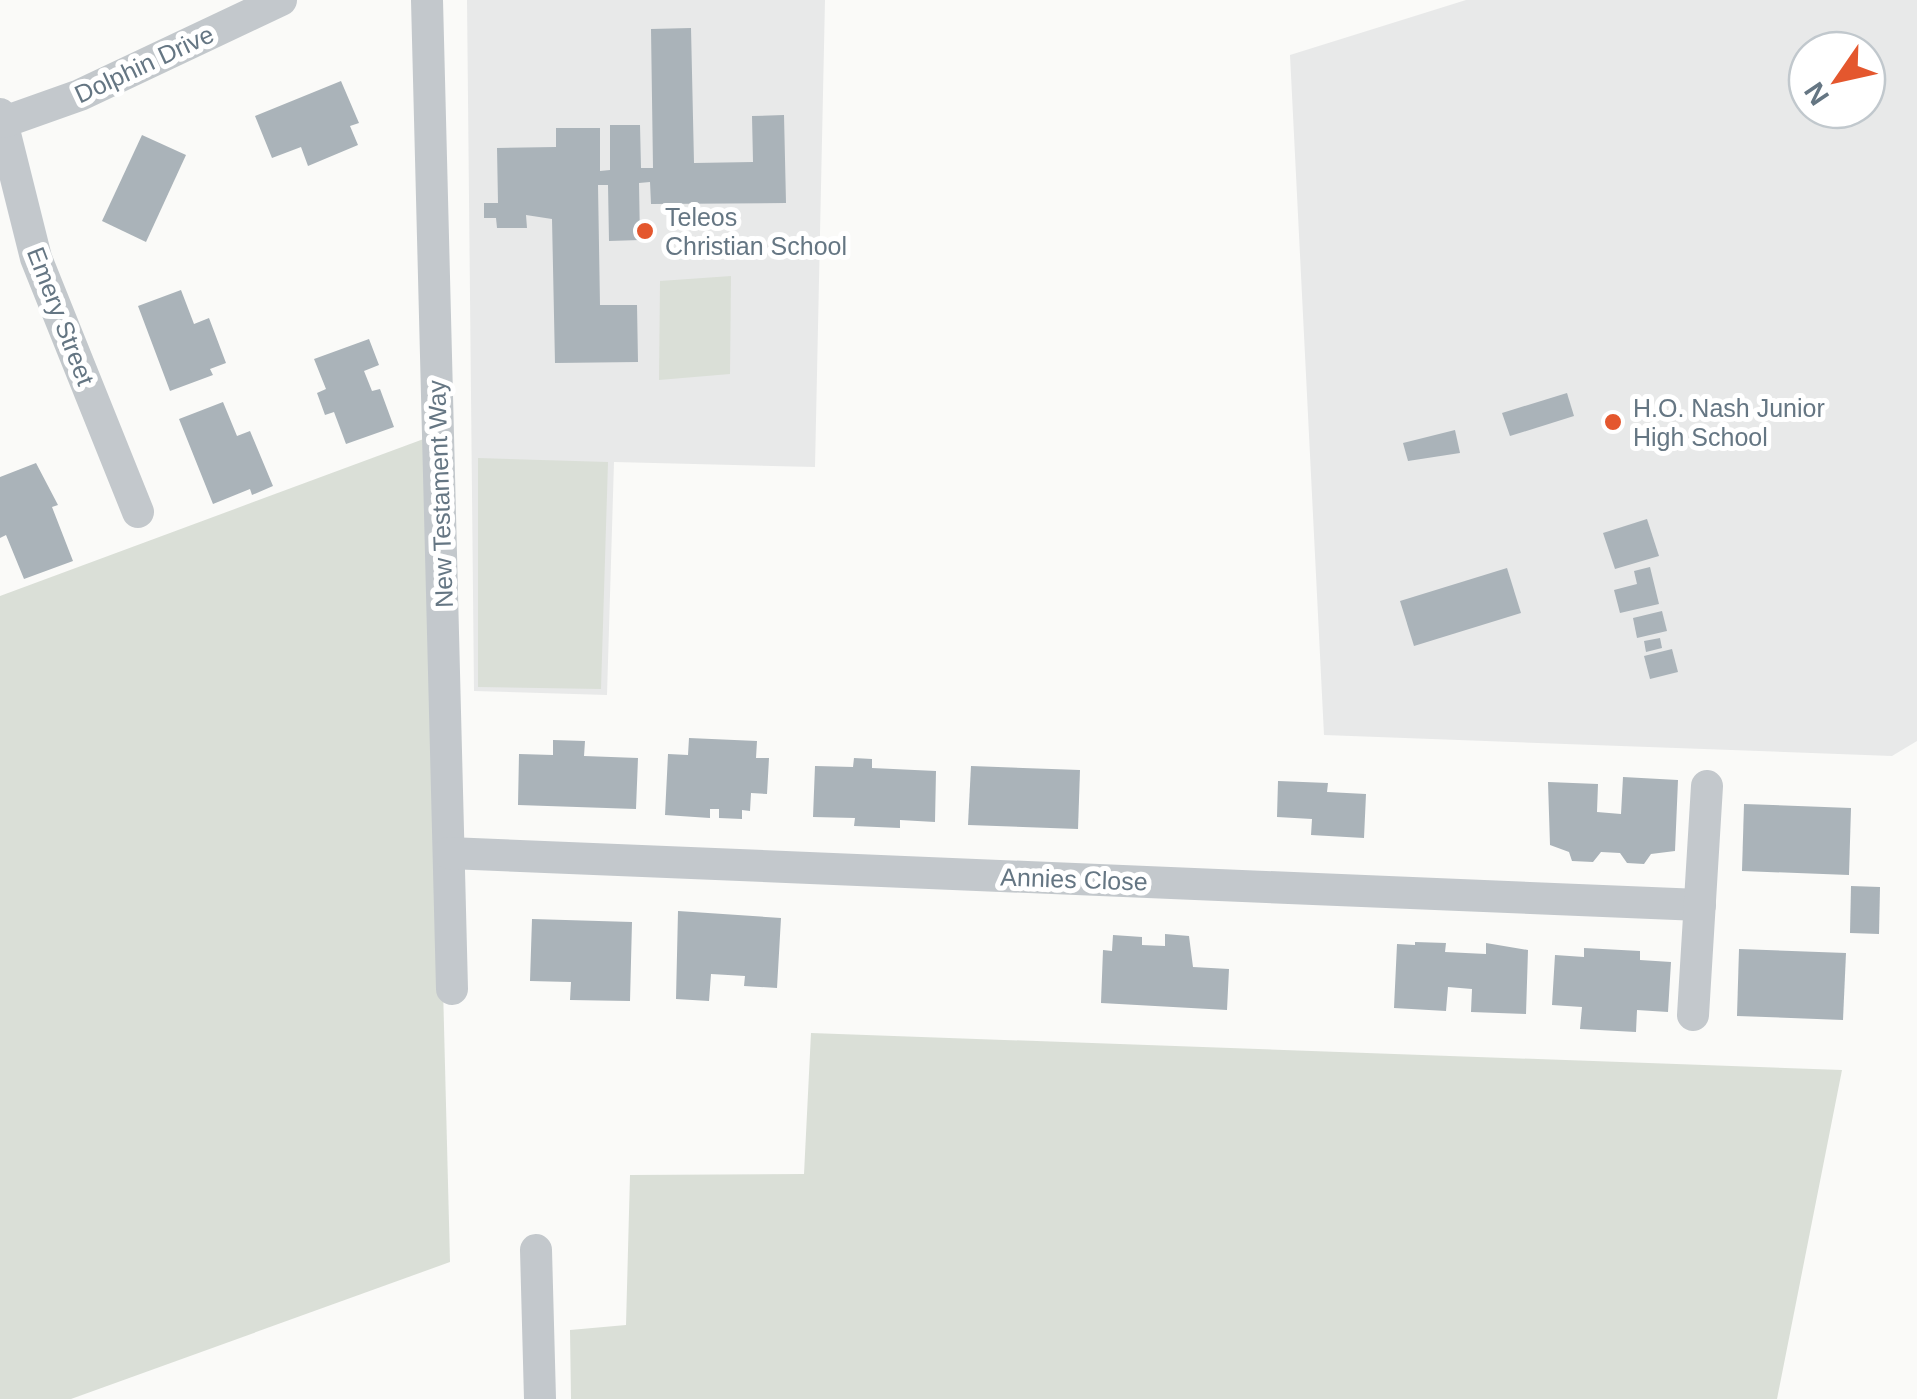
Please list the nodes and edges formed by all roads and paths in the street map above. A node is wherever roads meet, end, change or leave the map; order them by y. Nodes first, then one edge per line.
1 (281, 0) edge
2 (426, 0) edge
3 (2, 118) edge
4 (138, 512) dead end
5 (1706, 786) dead end
6 (449, 852) junction
7 (1700, 904) junction
8 (452, 988) dead end
9 (1692, 1015) dead end
10 (536, 1250) dead end
11 (540, 1399) edge

1 - 3 street, Dolphin Drive
2 - 6 street, New Testament Way
3 - 4 street, Emery Street
5 - 7 street
6 - 7 street, Annies Close
6 - 8 street, New Testament Way
7 - 9 street
10 - 11 street

